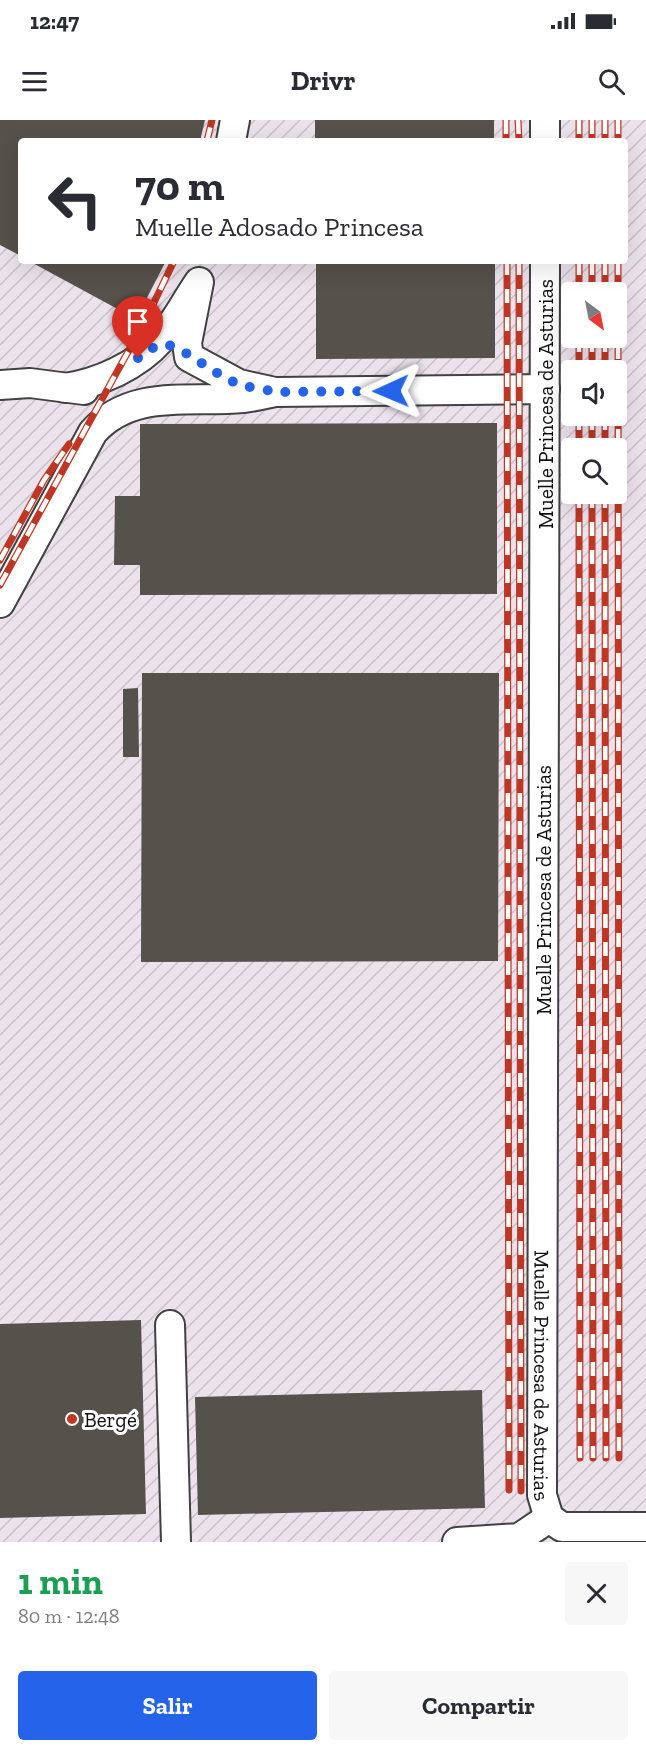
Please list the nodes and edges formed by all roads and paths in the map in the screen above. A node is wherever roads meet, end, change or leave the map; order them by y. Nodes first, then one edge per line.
1 (235, 120) edge
2 (545, 120) edge
3 (232, 138) edge
4 (545, 138) edge
5 (545, 264) edge
6 (201, 271) edge
7 (149, 350) junction
8 (189, 357) junction
9 (0, 384) edge
10 (66, 388) junction
11 (545, 389) junction
12 (275, 392) junction
13 (161, 397) junction
14 (0, 603) edge
15 (170, 1325) dead end
16 (549, 1518) junction
17 (646, 1527) edge
18 (176, 1542) edge
19 (457, 1542) edge

1 - 3 street
2 - 4 street
5 - 11 street, Muelle Princesa de Asturias
6 - 7 street
6 - 8 street
7 - 8 street
7 - 10 street
7 - 13 street
8 - 12 street
8 - 13 street
9 - 10 street
10 - 13 street
11 - 12 street
11 - 16 street, Muelle Princesa de Asturias
12 - 13 street
13 - 14 street
15 - 18 street
16 - 17 street, Muelle Princesa de Asturias
16 - 19 street, Muelle Princesa de Asturias

